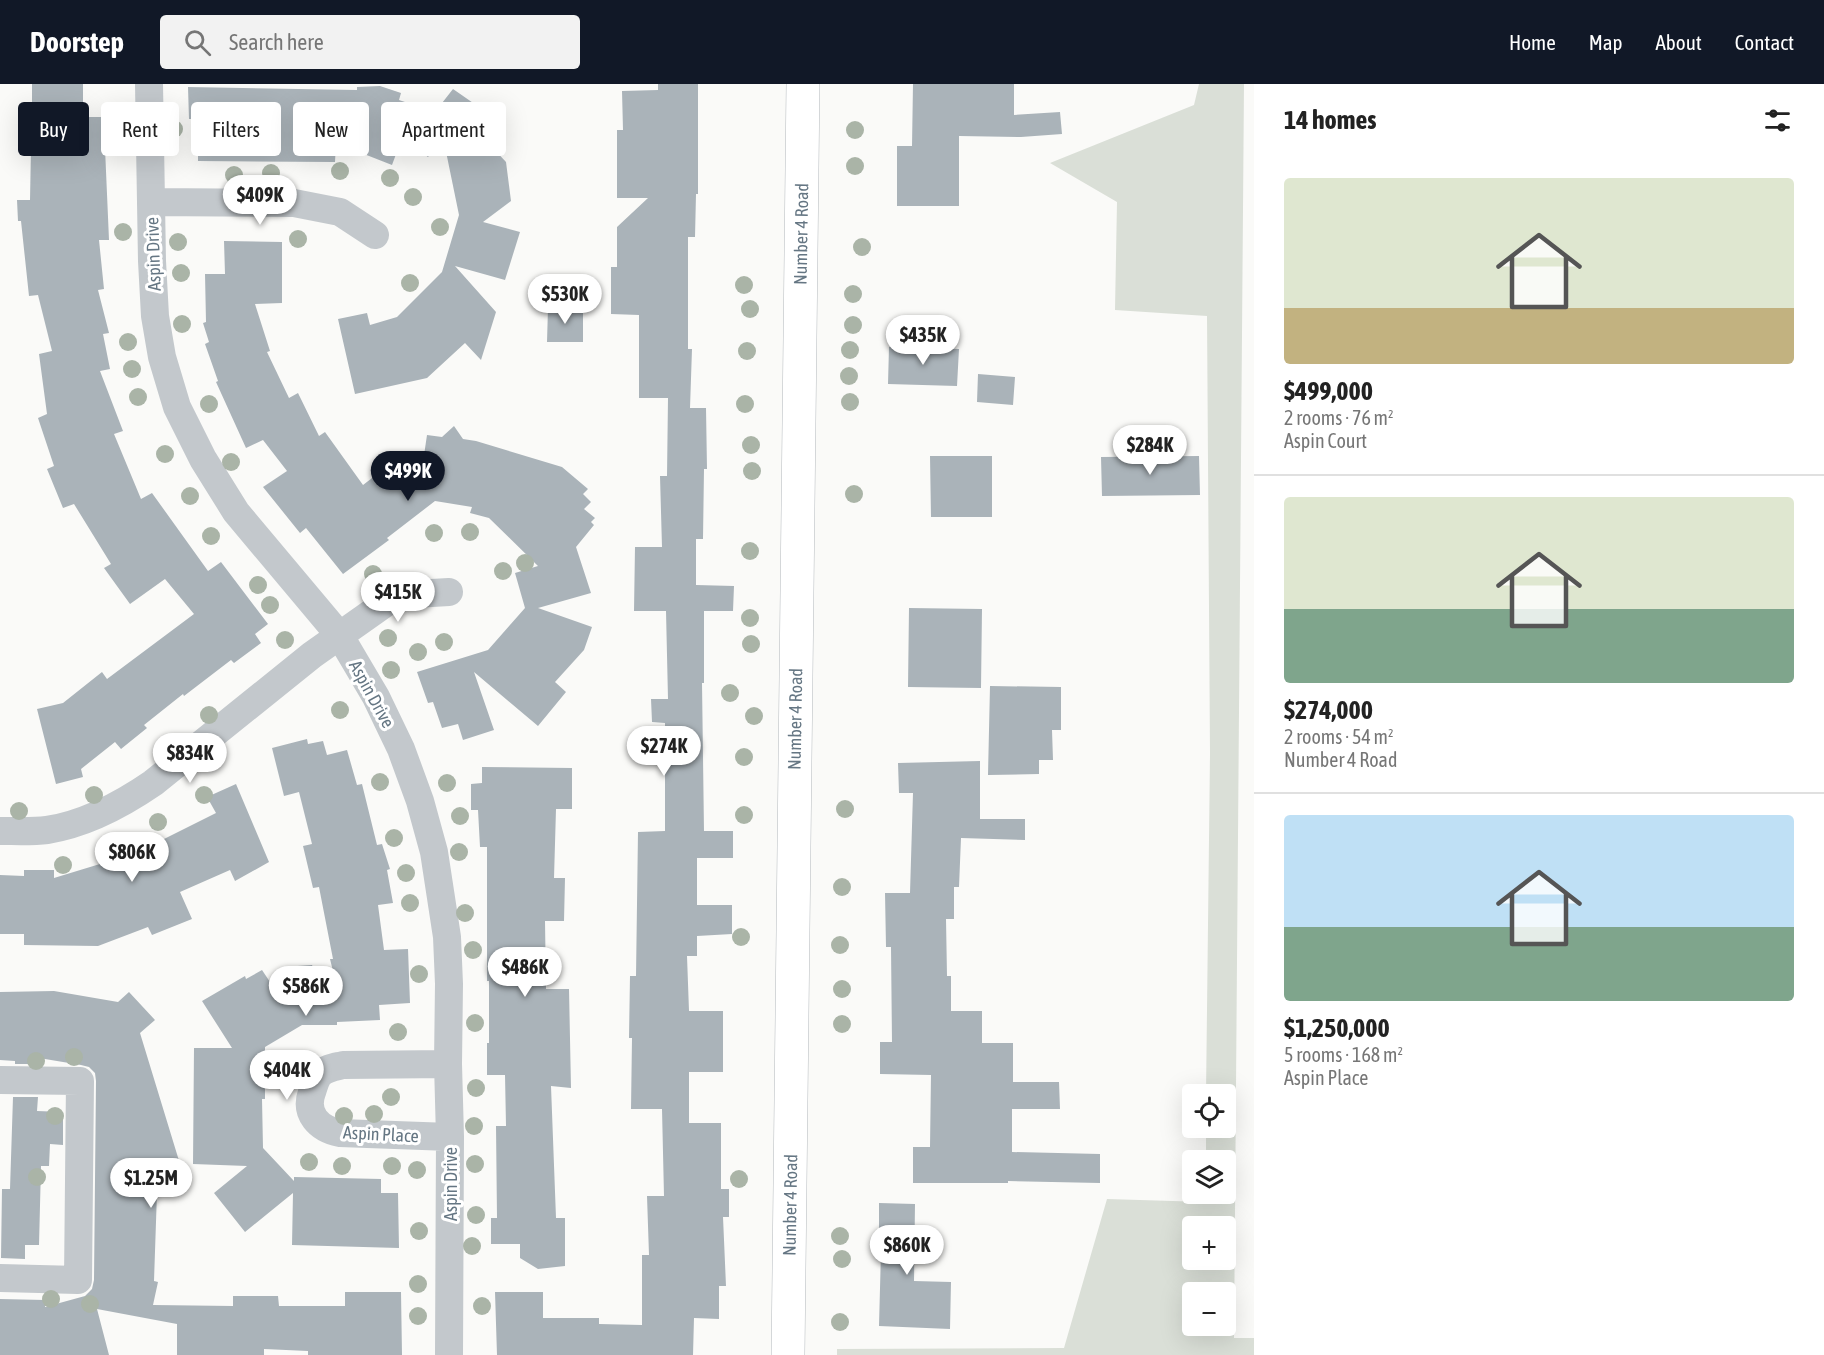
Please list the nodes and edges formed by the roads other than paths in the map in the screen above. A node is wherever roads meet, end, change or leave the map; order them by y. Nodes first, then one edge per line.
1 (149, 84) edge
2 (803, 84) edge
3 (151, 202) junction
4 (375, 235) dead end
5 (449, 592) dead end
6 (340, 636) junction
7 (0, 831) edge
8 (448, 1064) junction
9 (0, 1080) edge
10 (450, 1137) junction
11 (0, 1278) edge
12 (449, 1355) edge
13 (789, 1355) edge

1 - 3 street, Aspin Drive
2 - 13 main road, Number 4 Road
3 - 4 street
3 - 6 street, Aspin Drive
5 - 6 street
6 - 7 street
6 - 8 street, Aspin Drive
8 - 10 street, Aspin Drive
8 - 10 street, Aspin Place
9 - 11 street
10 - 12 street, Aspin Drive

